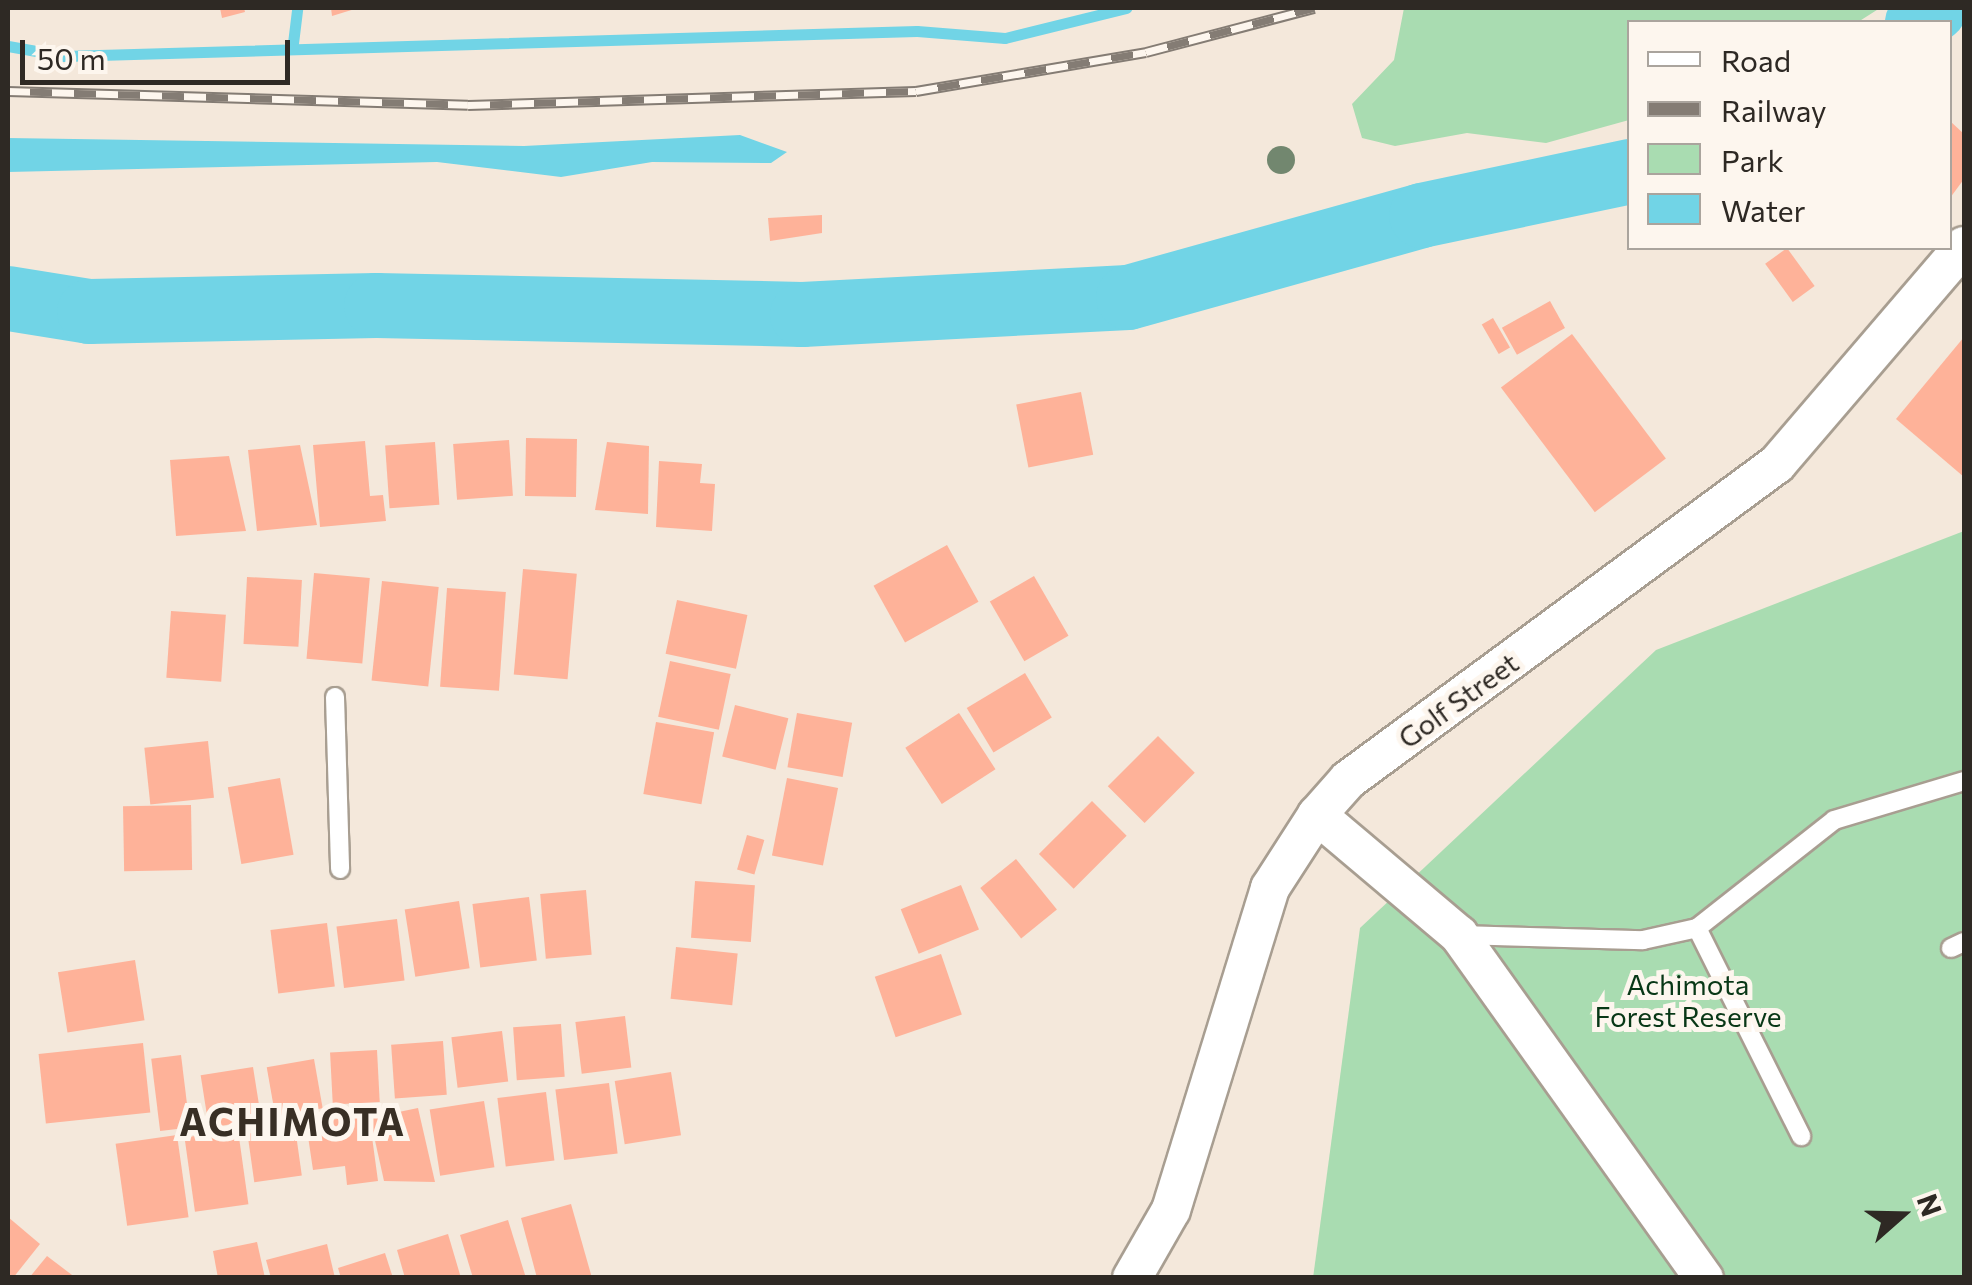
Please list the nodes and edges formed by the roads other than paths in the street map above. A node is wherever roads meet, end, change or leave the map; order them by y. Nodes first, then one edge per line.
1 (1964, 246) edge
2 (335, 698) dead end
3 (1964, 781) edge
4 (1316, 814) junction
5 (340, 869) dead end
6 (1696, 928) junction
7 (1459, 934) junction
8 (1801, 1136) dead end
9 (1132, 1278) edge
10 (1704, 1278) edge

1 - 4 street, Golf Street
2 - 5 lane
3 - 6 lane
4 - 7 street
4 - 9 street, Golf Street
6 - 7 lane
6 - 8 lane
7 - 10 street

